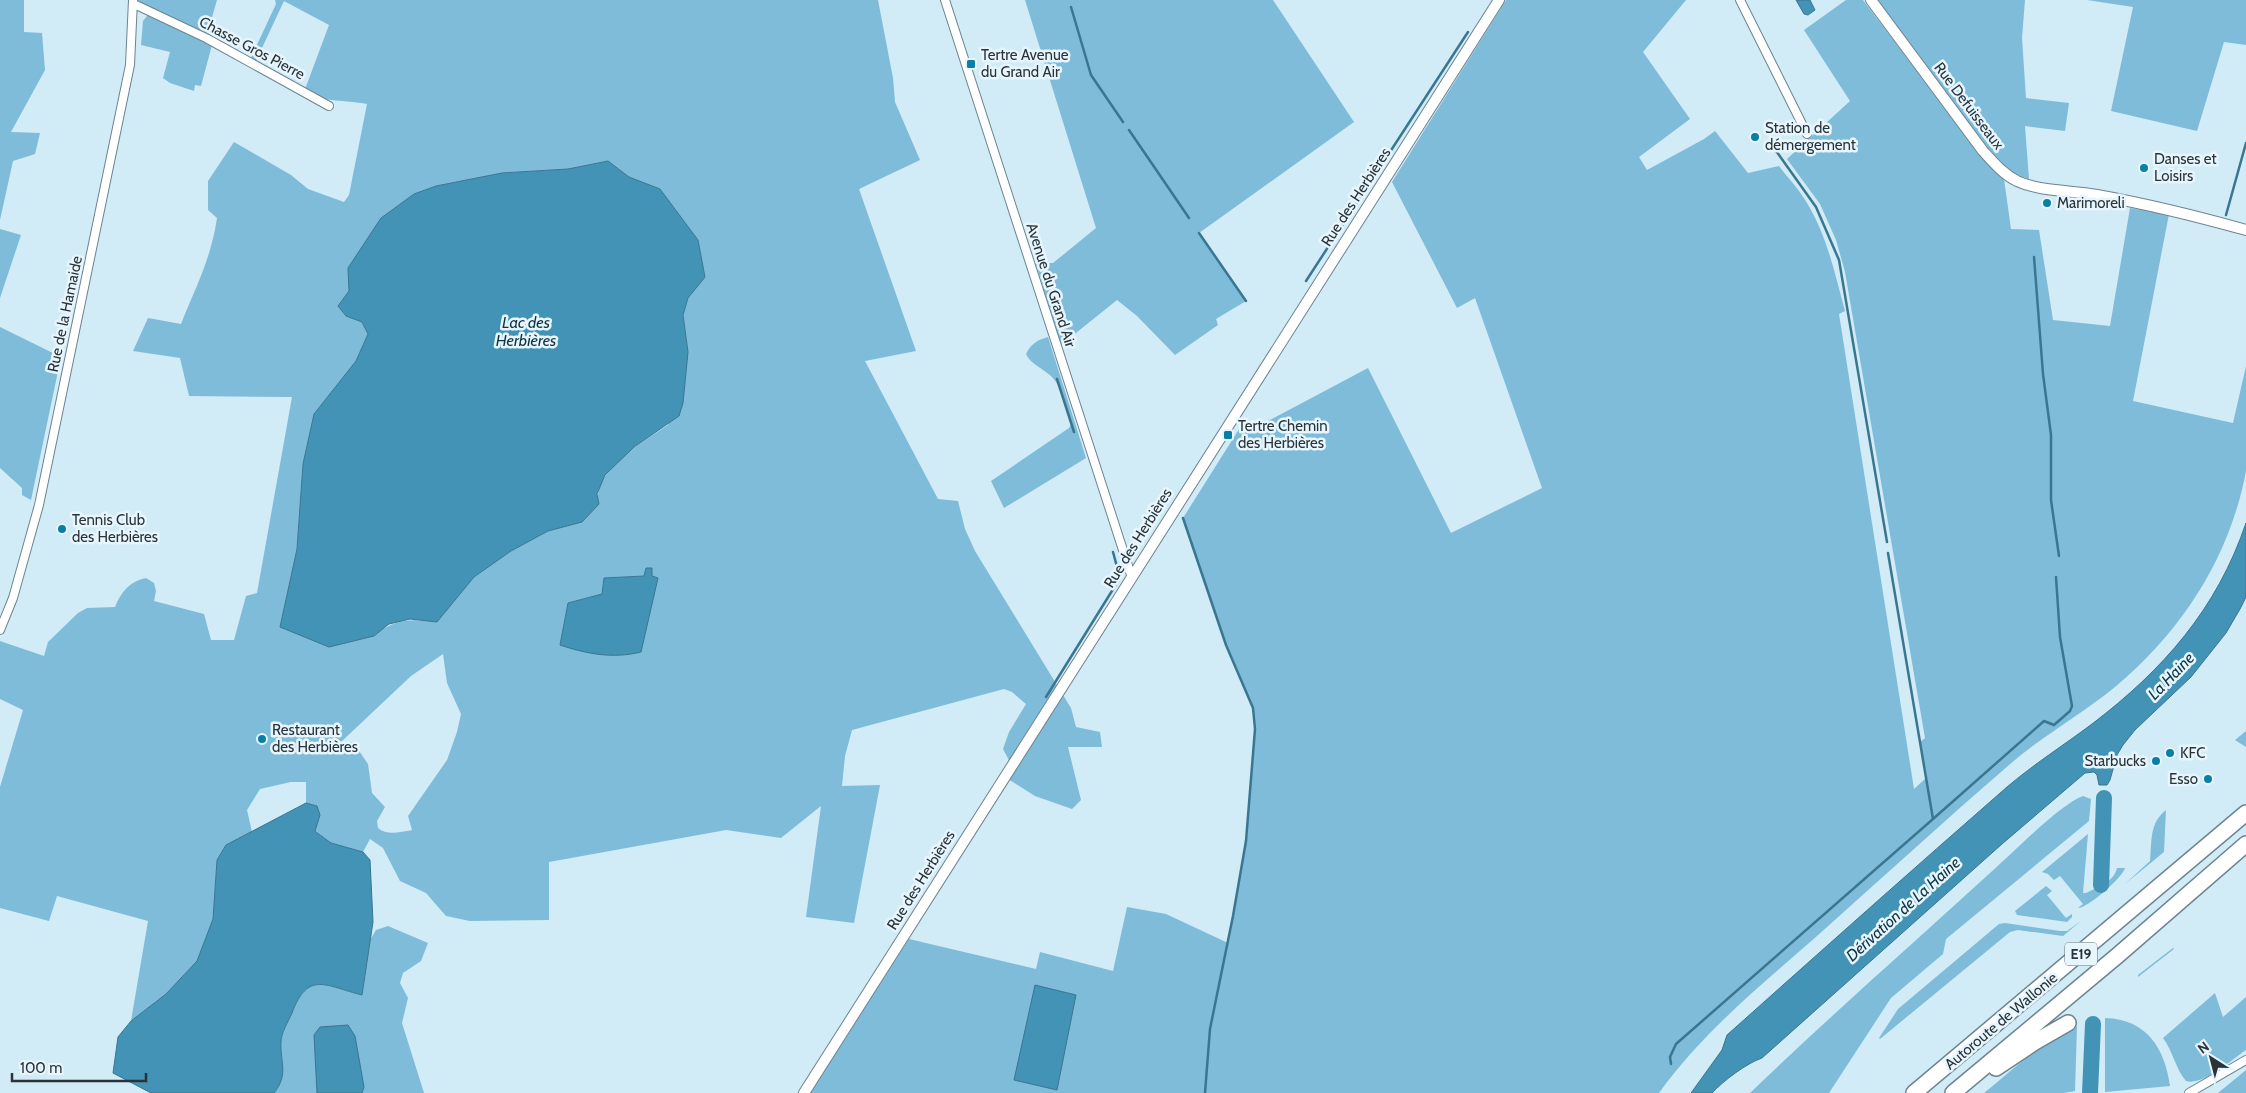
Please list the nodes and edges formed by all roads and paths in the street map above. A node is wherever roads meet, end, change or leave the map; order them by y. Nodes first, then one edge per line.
1 (945, 0) edge
2 (1499, 0) edge
3 (1740, 0) edge
4 (1870, 0) edge
5 (133, 2) edge
6 (329, 106) dead end
7 (1806, 134) dead end
8 (2246, 230) edge
9 (1132, 578) junction
10 (0, 630) edge
11 (2246, 812) edge
12 (2246, 844) edge
13 (2068, 1023) dead end
14 (2246, 1060) edge
15 (1955, 1092) edge
16 (804, 1093) edge
17 (1914, 1093) edge
18 (2189, 1093) edge

1 - 9 street, Avenue du Grand Air
2 - 9 street, Rue des Herbières
3 - 7 street
4 - 8 street, Rue Defuisseaux
5 - 6 street, Chasse Gros Pierre
5 - 10 street, Rue de la Hamaide
9 - 16 street, Rue des Herbières
11 - 17 highway, Autoroute de Wallonie / E19
12 - 15 highway, Autoroute de Wallonie / E19
13 - 15 highway
14 - 18 street

